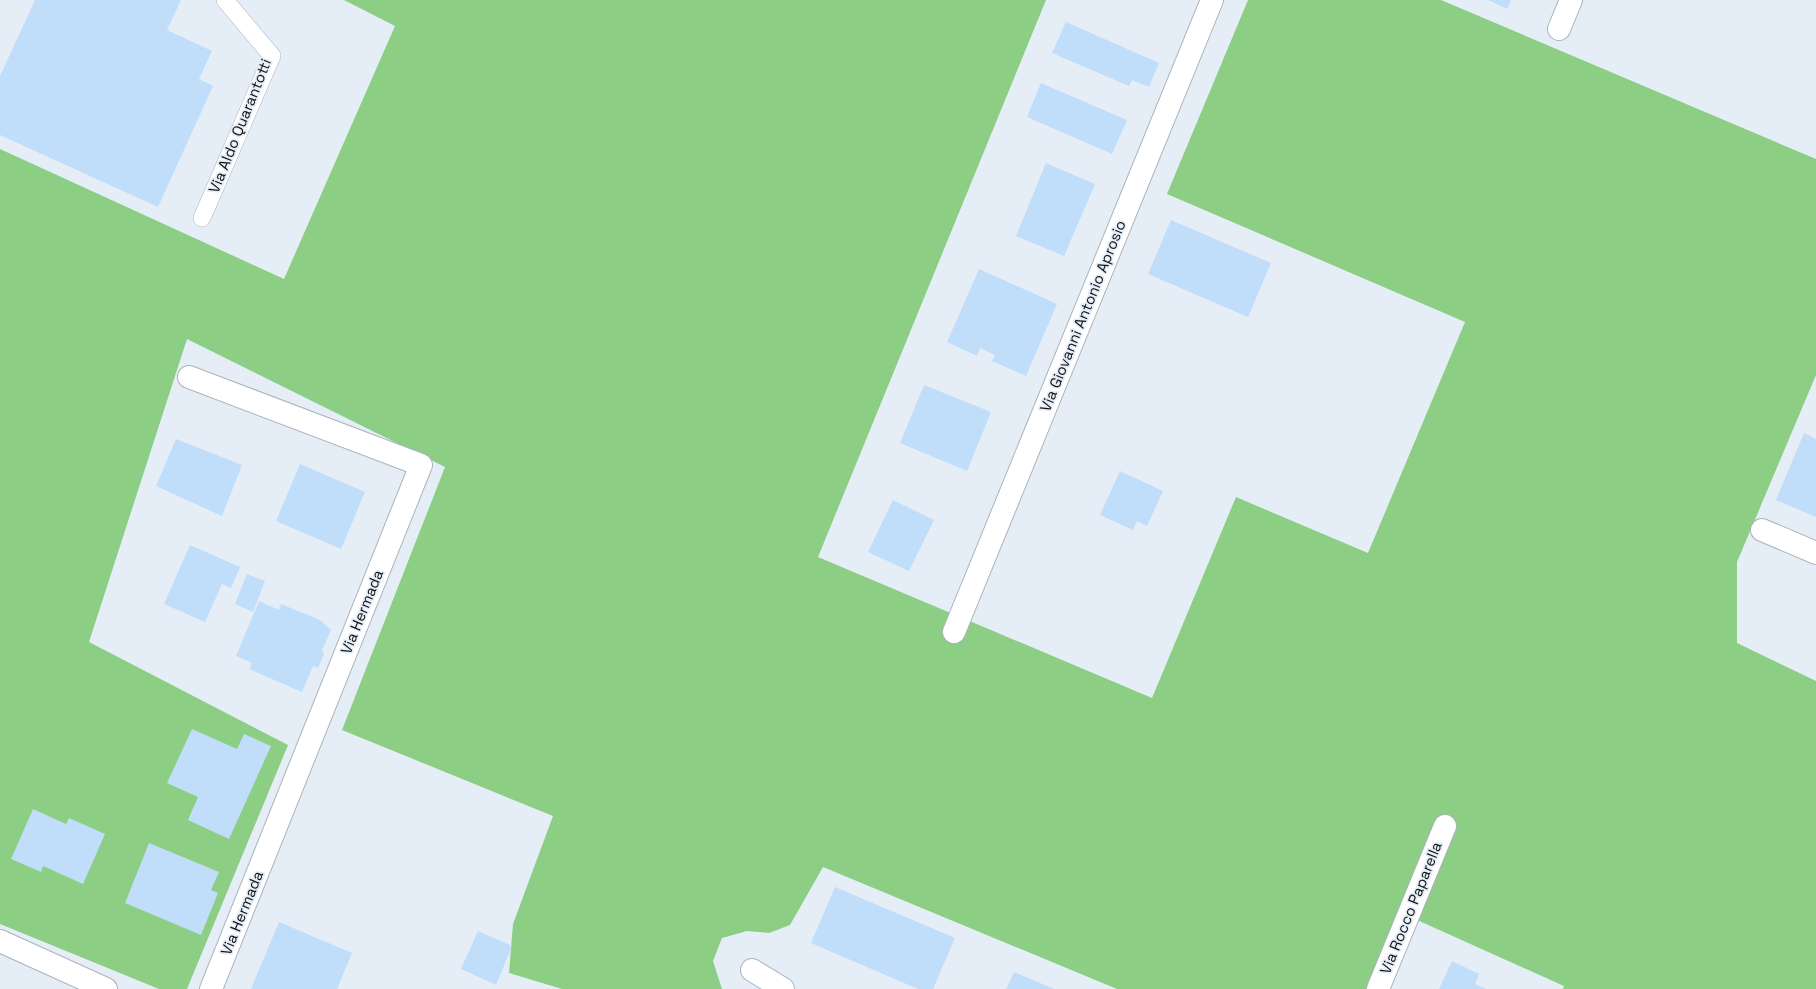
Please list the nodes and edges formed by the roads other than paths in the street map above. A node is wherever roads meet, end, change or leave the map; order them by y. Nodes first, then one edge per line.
1 (224, 0) edge
2 (1212, 0) edge
3 (1571, 0) edge
4 (1559, 29) dead end
5 (202, 218) dead end
6 (189, 377) dead end
7 (1762, 530) dead end
8 (1816, 553) edge
9 (954, 632) dead end
10 (1445, 826) dead end
11 (0, 941) edge
12 (752, 970) dead end
13 (106, 989) edge
14 (211, 989) edge
15 (783, 989) edge
16 (1378, 989) edge

1 - 5 lane, Via Aldo Quarantotti
2 - 9 street, Via Giovanni Antonio Aprosio
3 - 4 street
6 - 14 street, Via Hermada
7 - 8 street
10 - 16 street, Via Rocco Paparella
11 - 13 street
12 - 15 street

